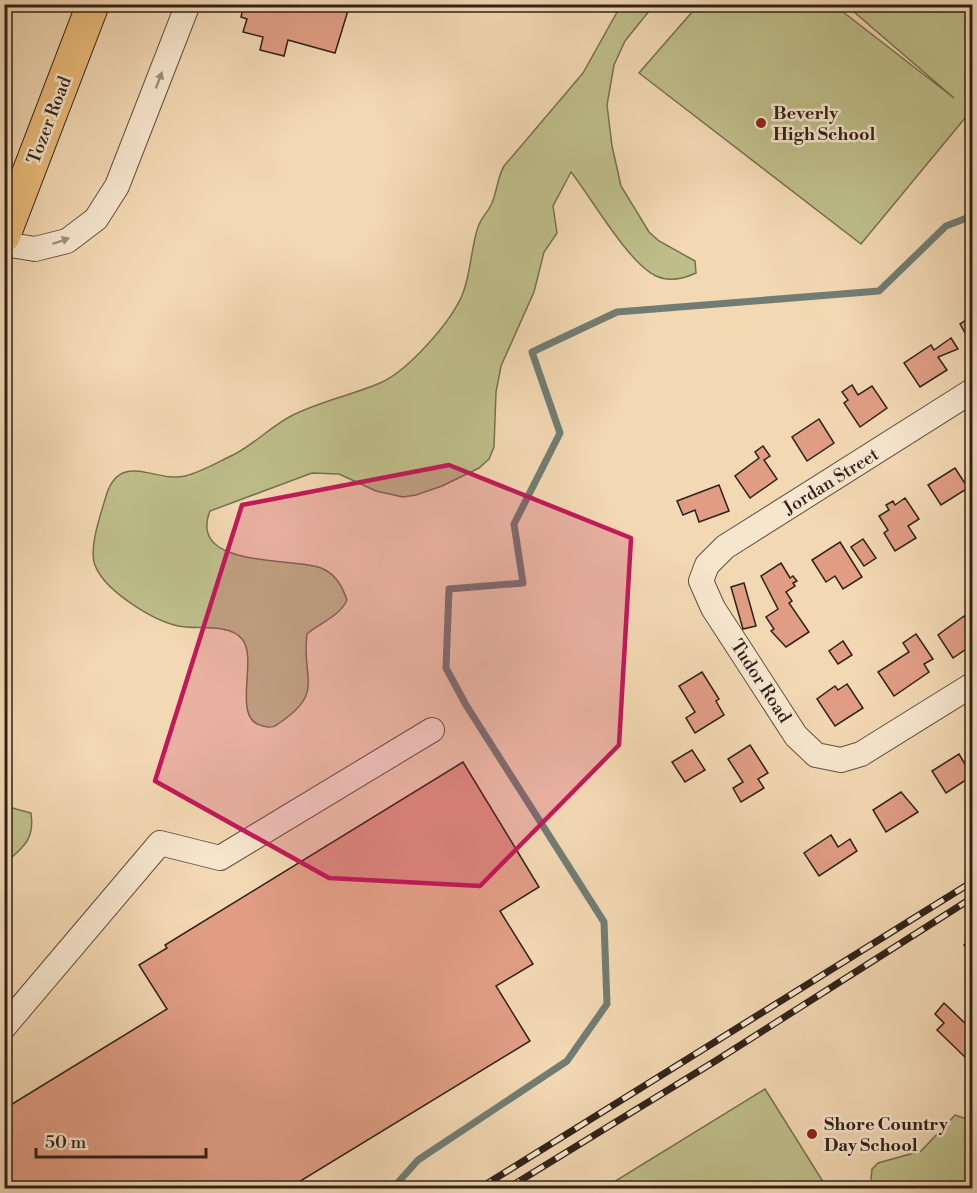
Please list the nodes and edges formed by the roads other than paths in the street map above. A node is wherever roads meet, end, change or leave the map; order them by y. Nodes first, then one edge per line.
1 (93, 4) edge
2 (188, 4) edge
3 (4, 236) edge
4 (4, 244) edge
5 (972, 392) edge
6 (701, 581) joint
7 (972, 685) edge
8 (432, 730) dead end
9 (4, 1027) edge

1 - 3 main road, Tozer Road
4 -> 2 street
5 - 6 street, Jordan Street
6 - 7 street, Tudor Road
8 - 9 street

